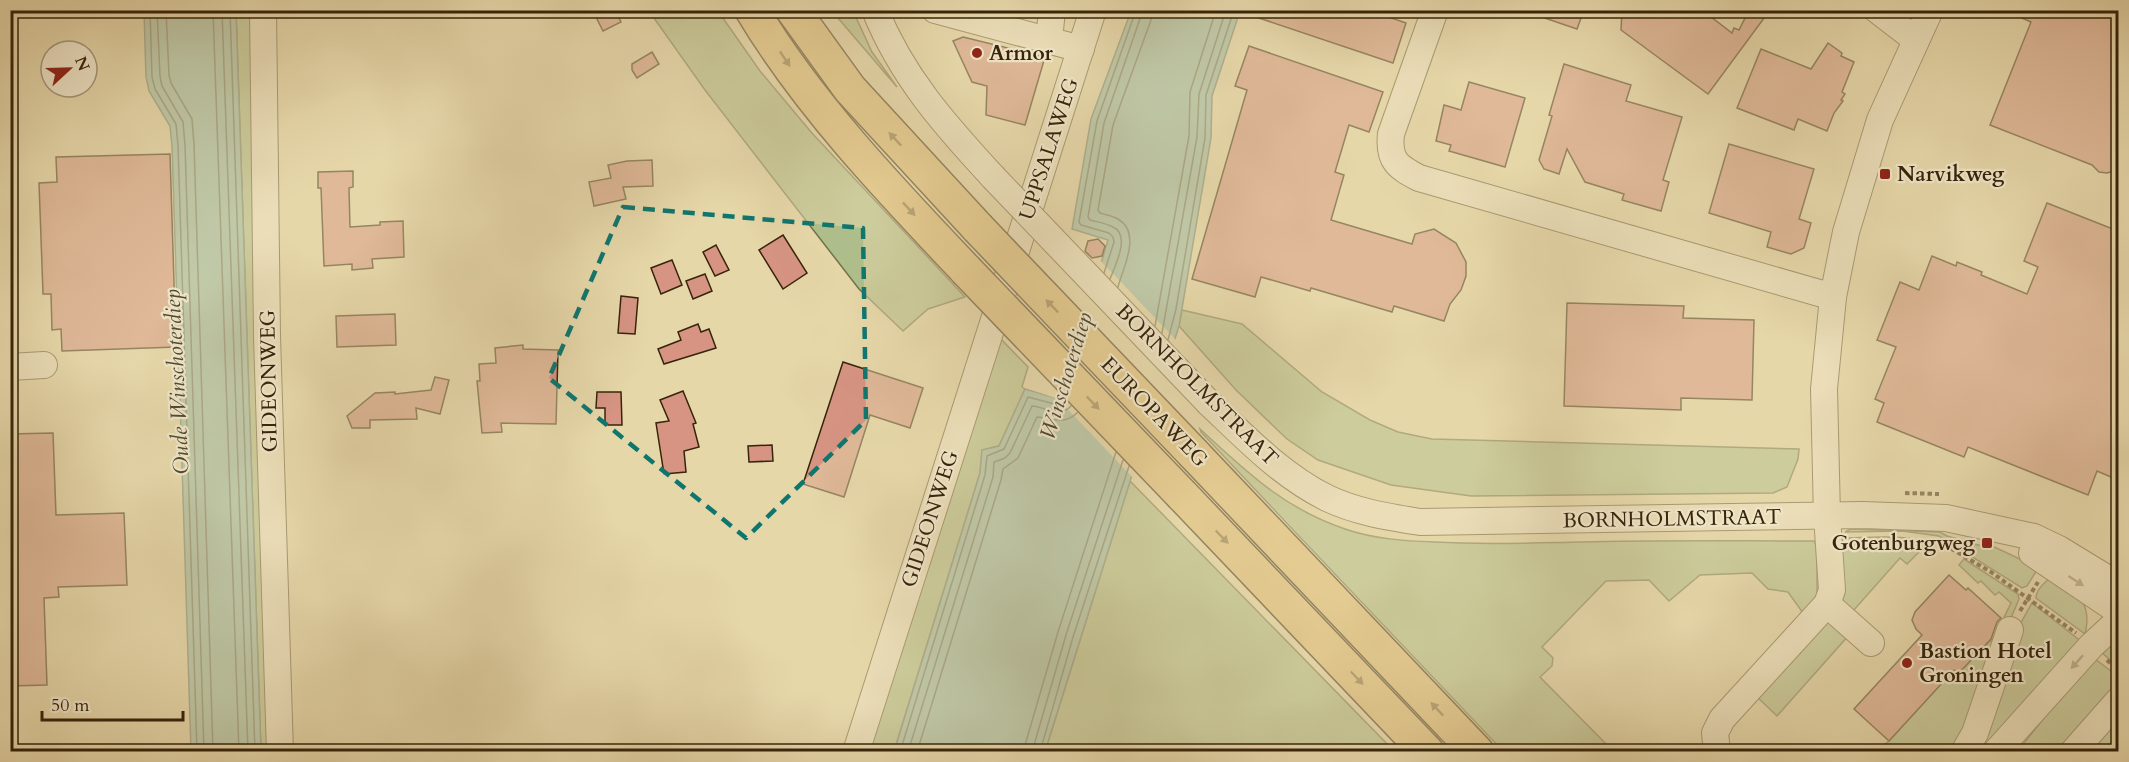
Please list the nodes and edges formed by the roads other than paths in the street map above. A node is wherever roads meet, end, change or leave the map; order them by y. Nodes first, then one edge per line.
1 (263, 10) edge
2 (752, 10) edge
3 (794, 10) edge
4 (875, 10) edge
5 (935, 10) edge
6 (1052, 10) edge
7 (1093, 10) edge
8 (1435, 10) edge
9 (1877, 10) edge
10 (1930, 10) edge
11 (1049, 40) junction
12 (1916, 40) junction
13 (1081, 49) junction
14 (1004, 287) joint
15 (1833, 297) junction
16 (44, 365) dead end
17 (10, 367) edge
18 (1827, 516) junction
19 (1991, 528) junction
20 (2118, 585) edge
21 (1827, 604) junction
22 (2118, 611) edge
23 (2118, 621) edge
24 (2010, 630) dead end
25 (1871, 643) dead end
26 (2118, 701) edge
27 (280, 752) edge
28 (856, 752) edge
29 (1427, 752) edge
30 (1477, 752) edge
31 (1717, 752) edge
32 (1964, 752) edge
33 (1996, 752) edge
34 (2073, 752) edge

1 - 27 street, GIDEONWEG
2 -> 29 highway, EUROPAWEG, bridge
30 -> 3 highway, EUROPAWEG, bridge
4 - 18 street, BORNHOLMSTRAAT, bridge
5 - 11 street
6 - 11 street
7 - 13 street, UPPSALAWEG
8 - 15 street
9 - 12 street
10 - 12 street
11 - 13 street
12 - 15 street
13 - 14 street, UPPSALAWEG
14 - 28 street, GIDEONWEG
15 - 18 street
16 - 17 street
18 - 19 street, BORNHOLMSTRAAT
18 - 21 street
19 - 20 street, BORNHOLMSTRAAT
19 -> 22 street, BORNHOLMSTRAAT
21 - 25 street
21 - 31 street
23 -> 33 street
24 - 32 street
26 - 34 street

